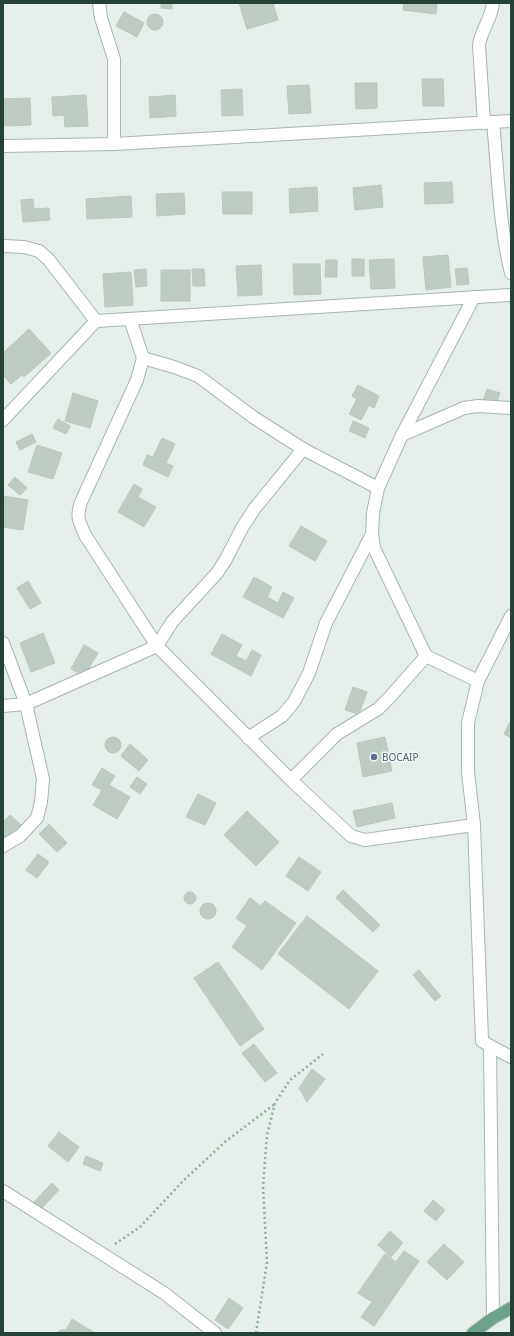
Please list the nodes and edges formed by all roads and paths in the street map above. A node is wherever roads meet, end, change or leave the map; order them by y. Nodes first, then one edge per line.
1 (99, 3) edge
2 (493, 3) edge
3 (511, 121) edge
4 (489, 122) junction
5 (114, 144) junction
6 (3, 146) edge
7 (3, 246) edge
8 (511, 273) edge
9 (511, 295) edge
10 (474, 298) junction
11 (130, 319) junction
12 (96, 321) junction
13 (143, 358) junction
14 (511, 408) edge
15 (3, 420) edge
16 (402, 435) junction
17 (303, 449) junction
18 (378, 488) junction
19 (372, 534) junction
20 (511, 616) edge
21 (3, 643) edge
22 (157, 646) junction
23 (426, 656) junction
24 (478, 681) junction
25 (26, 704) junction
26 (3, 706) edge
27 (248, 738) junction
28 (290, 780) junction
29 (474, 825) junction
30 (3, 846) edge
31 (490, 1046) junction
32 (323, 1054) dead end
33 (511, 1057) edge
34 (275, 1103) junction
35 (3, 1191) edge
36 (102, 1254) junction
37 (511, 1308) edge
38 (493, 1318) junction
39 (215, 1333) edge
40 (256, 1333) edge
41 (473, 1333) edge

1 - 5 street
2 - 4 street
3 - 4 street
4 - 5 street
4 - 8 street
5 - 6 street
7 - 12 street
9 - 10 street
10 - 11 street
10 - 16 street
11 - 12 street
11 - 13 street
12 - 15 street
13 - 17 street
13 - 22 street
14 - 16 street
16 - 18 street
17 - 18 street
17 - 22 street
18 - 19 street
19 - 23 street
19 - 27 street
20 - 24 street
21 - 25 street
22 - 25 street
22 - 27 street
23 - 24 street
23 - 28 street
24 - 29 street
25 - 26 street
25 - 30 street
27 - 28 street
28 - 29 street
29 - 31 street
31 - 33 street
31 - 38 street
32 - 34 path
34 - 36 path
34 - 40 path
35 - 36 street
36 - 39 street
37 - 38 main road
38 - 41 main road

